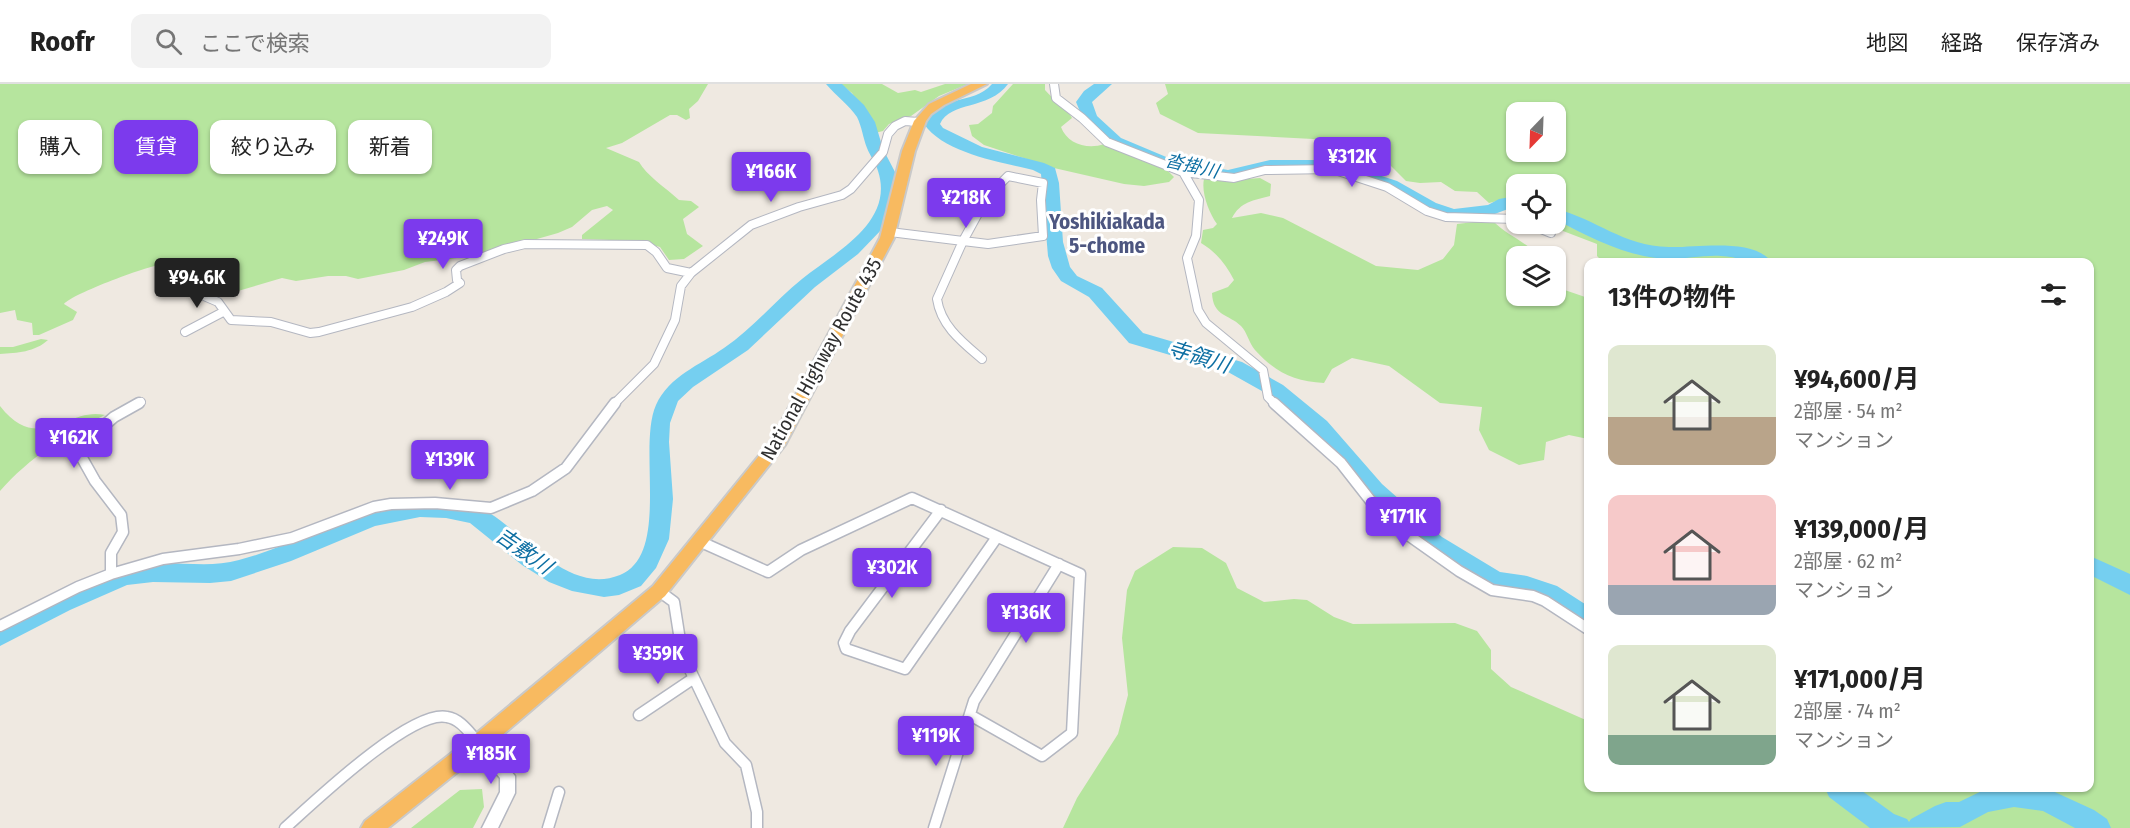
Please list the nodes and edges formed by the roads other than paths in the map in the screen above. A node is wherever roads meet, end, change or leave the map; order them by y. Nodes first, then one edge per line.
1 (981, 84) edge
2 (1054, 84) edge
3 (918, 122) junction
4 (1183, 172) junction
5 (1506, 219) edge
6 (890, 232) junction
7 (963, 242) junction
8 (691, 273) junction
9 (190, 290) dead end
10 (223, 312) junction
11 (184, 332) dead end
12 (982, 359) dead end
13 (141, 402) dead end
14 (941, 510) junction
15 (997, 537) junction
16 (701, 542) junction
17 (1059, 564) junction
18 (111, 574) junction
19 (659, 591) junction
20 (0, 626) edge
21 (1584, 626) edge
22 (694, 678) junction
23 (970, 715) junction
24 (639, 716) dead end
25 (479, 743) junction
26 (559, 792) dead end
27 (285, 828) edge
28 (372, 828) edge
29 (490, 828) edge
30 (548, 828) edge
31 (757, 828) edge
32 (934, 828) edge

1 - 3 highway
2 - 4 street
3 - 6 highway, National Highway Route 435
3 - 8 street
4 - 5 street
4 - 21 street
6 - 7 street
6 - 16 highway, National Highway Route 435
7 - 7 street
7 - 12 street
8 - 10 street
8 - 18 street
9 - 10 street
10 - 11 street
13 - 18 street
14 - 15 street
14 - 15 street
14 - 16 street
15 - 17 street
16 - 19 highway, National Highway Route 435
17 - 23 street
17 - 23 street
18 - 20 street
19 - 22 street
19 - 25 highway, National Highway Route 435
22 - 24 street
22 - 31 street
23 - 32 street
25 - 27 street
25 - 28 highway, National Highway Route 435
25 - 29 street
26 - 30 street

